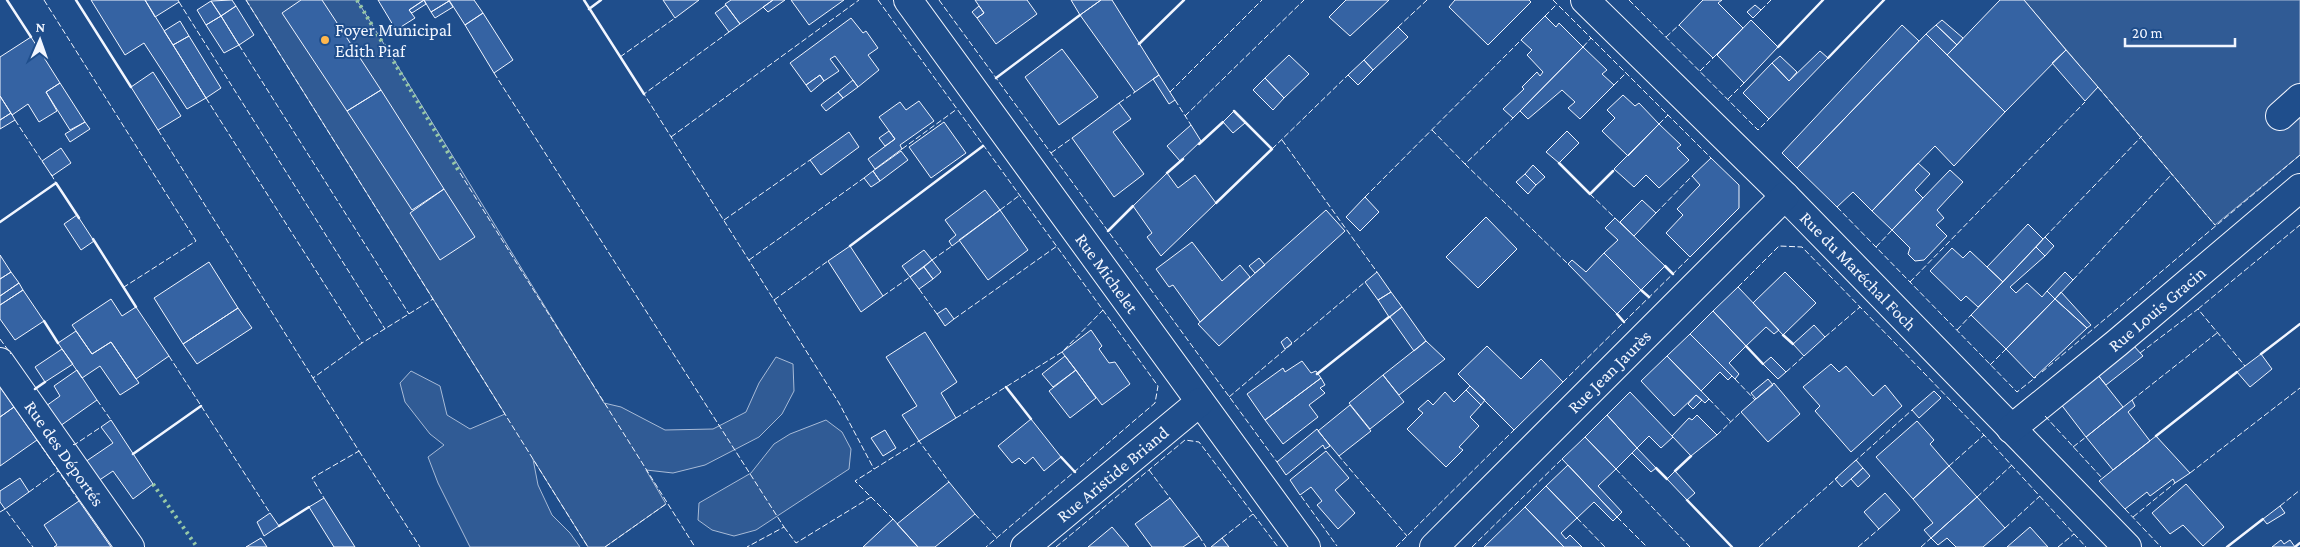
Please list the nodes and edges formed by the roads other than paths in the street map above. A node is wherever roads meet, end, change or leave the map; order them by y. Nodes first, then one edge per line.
1 (908, 0) edge
2 (1585, 0) edge
3 (2300, 98) edge
4 (2280, 116) dead end
5 (2300, 188) edge
6 (1785, 196) junction
7 (0, 362) edge
8 (1200, 402) junction
9 (2011, 429) junction
10 (130, 547) edge
11 (1025, 547) edge
12 (1306, 547) edge
13 (1434, 547) edge
14 (2127, 547) edge

1 - 8 street, Rue Michelet
2 - 6 street, Rue du Maréchal Foch
3 - 4 street
5 - 9 street, Rue Louis Gracin
6 - 9 street, Rue du Maréchal Foch
6 - 13 street, Rue Jean Jaurès
7 - 10 street, Rue des Déportés
8 - 11 street, Rue Aristide Briand
8 - 12 street, Rue Michelet
9 - 14 street, Rue du Maréchal Foch

